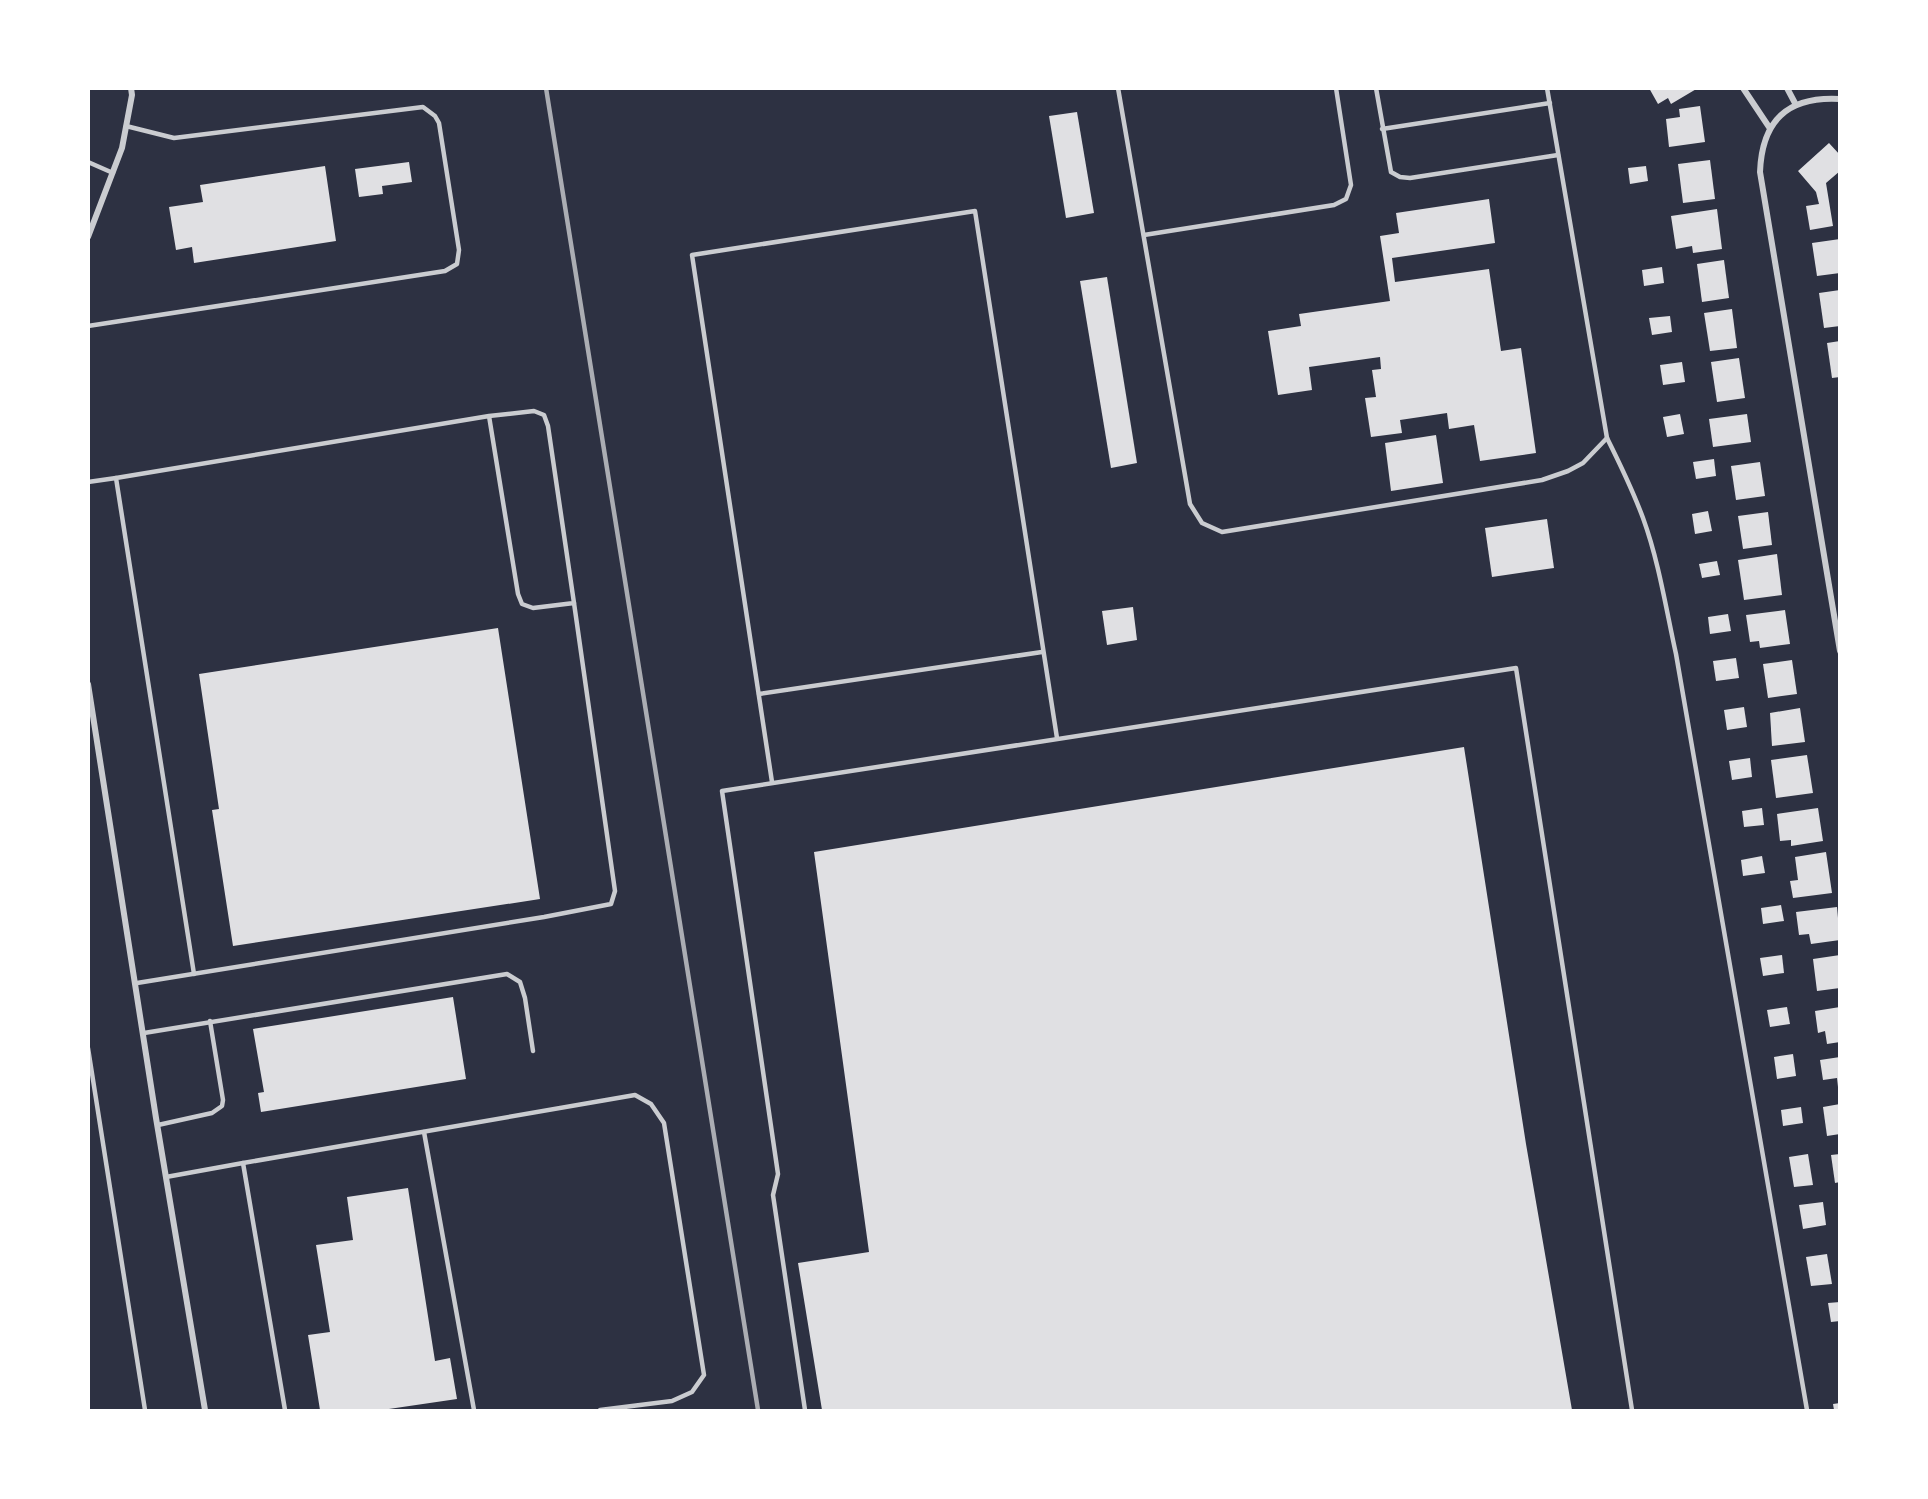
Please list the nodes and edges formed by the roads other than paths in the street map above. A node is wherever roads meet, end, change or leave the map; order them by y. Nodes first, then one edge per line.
1 (131, 88) edge
2 (1118, 88) edge
3 (1336, 88) edge
4 (1376, 88) edge
5 (1547, 88) edge
6 (1743, 88) edge
7 (1787, 88) edge
8 (1839, 99) edge
9 (1550, 103) junction
10 (1796, 105) junction
11 (126, 126) junction
12 (1769, 127) junction
13 (1382, 129) junction
14 (1558, 155) junction
15 (88, 162) edge
16 (113, 173) junction
17 (1144, 235) junction
18 (88, 237) edge
19 (88, 327) edge
20 (489, 416) junction
21 (1607, 438) junction
22 (116, 478) junction
23 (88, 482) edge
24 (574, 603) junction
25 (1839, 651) edge
26 (1042, 652) junction
27 (88, 684) edge
28 (759, 694) junction
29 (1057, 738) junction
30 (772, 782) junction
31 (194, 974) junction
32 (136, 983) junction
33 (210, 1021) junction
34 (144, 1033) junction
35 (88, 1048) edge
36 (533, 1051) dead end
37 (158, 1125) junction
38 (424, 1132) junction
39 (243, 1163) junction
40 (166, 1177) junction
41 (145, 1410) edge
42 (205, 1410) edge
43 (285, 1410) edge
44 (474, 1410) edge
45 (600, 1410) edge
46 (805, 1410) edge
47 (1632, 1410) edge
48 (1807, 1410) edge

1 - 11 street
2 - 17 lane
3 - 17 lane
4 - 13 lane
5 - 9 lane
6 - 12 street
7 - 10 street
8 - 10 street
9 - 13 lane
9 - 14 lane
10 - 12 street
11 - 16 street
11 - 19 lane
12 - 25 street
13 - 14 lane
14 - 21 lane
15 - 16 lane
16 - 18 street
17 - 21 lane
20 - 22 lane
20 - 24 lane
20 - 24 lane
21 - 48 lane
22 - 23 lane
22 - 31 lane
24 - 31 lane
26 - 28 lane
26 - 28 lane
26 - 29 lane
27 - 32 street
28 - 30 lane
29 - 30 lane
29 - 47 lane
30 - 46 lane
31 - 32 lane
32 - 34 street
33 - 34 lane
33 - 36 lane
33 - 37 lane
34 - 37 street
35 - 41 lane
37 - 40 street
38 - 39 lane
38 - 44 lane
38 - 45 lane
39 - 40 lane
39 - 43 lane
40 - 42 street

